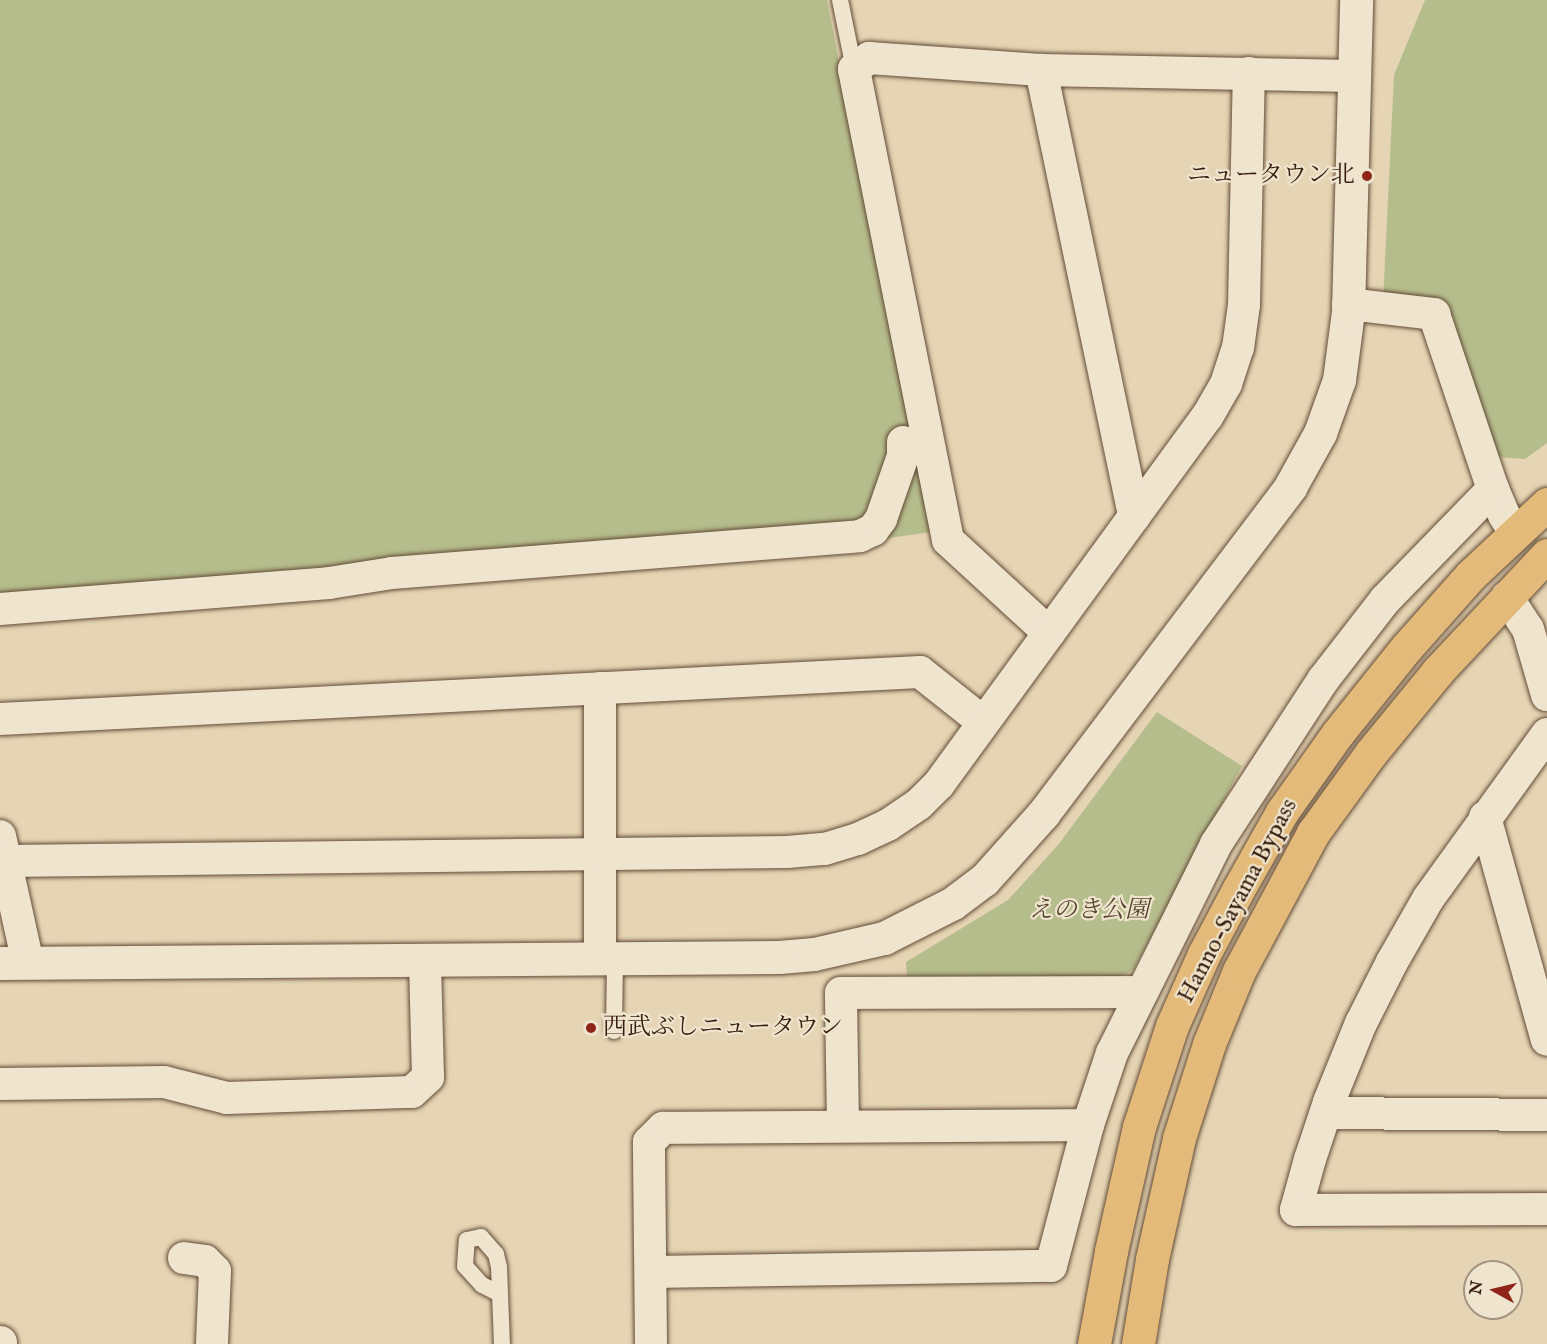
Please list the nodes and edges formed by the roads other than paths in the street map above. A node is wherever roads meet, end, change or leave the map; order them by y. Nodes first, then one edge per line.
1 (840, 0) edge
2 (1356, 0) edge
3 (854, 69) junction
4 (1041, 70) junction
5 (1249, 73) junction
6 (1354, 76) junction
7 (1348, 304) junction
8 (903, 442) dead end
9 (1493, 489) junction
10 (1547, 504) edge
11 (1134, 516) junction
12 (1516, 534) junction
13 (1547, 555) edge
14 (1507, 597) junction
15 (0, 609) edge
16 (1049, 633) junction
17 (1542, 659) edge
18 (600, 688) junction
19 (1547, 695) edge
20 (0, 719) edge
21 (983, 722) junction
22 (1547, 734) edge
23 (1485, 817) junction
24 (3, 849) edge
25 (599, 854) junction
26 (608, 960) junction
27 (425, 961) junction
28 (14, 963) edge
29 (1140, 992) junction
30 (614, 1031) dead end
31 (1547, 1040) edge
32 (0, 1084) edge
33 (1326, 1113) junction
34 (1547, 1115) edge
35 (1088, 1125) junction
36 (843, 1126) junction
37 (1547, 1209) edge
38 (184, 1258) dead end
39 (652, 1272) junction
40 (500, 1294) dead end
41 (212, 1344) edge
42 (502, 1344) edge
43 (651, 1344) edge
44 (1094, 1344) edge
45 (1138, 1344) edge

1 - 3 lane
2 - 6 street
3 - 4 street
3 - 16 street
4 - 5 street
4 - 11 street
5 - 6 street
5 - 11 street
6 - 7 street
7 - 9 street
7 - 26 street
8 - 15 street
9 - 12 street
9 - 29 street
10 - 12 highway, Hanno-Sayama Bypass
11 - 16 street
12 - 44 highway, Hanno-Sayama Bypass
13 - 14 highway, Hanno-Sayama Bypass
14 - 17 street
14 - 45 highway, Hanno-Sayama Bypass
16 - 21 street
17 - 19 street
18 - 20 street
18 - 21 street
18 - 25 street
21 - 25 street
22 - 23 street
23 - 31 street
23 - 33 street
24 - 25 street
24 - 28 street
25 - 26 street
26 - 27 street
26 - 30 lane
27 - 28 street
27 - 32 street
29 - 35 street
29 - 36 street
33 - 34 street
33 - 37 street
35 - 36 street
35 - 39 street
36 - 39 street
38 - 41 street
39 - 43 street
40 - 42 lane

